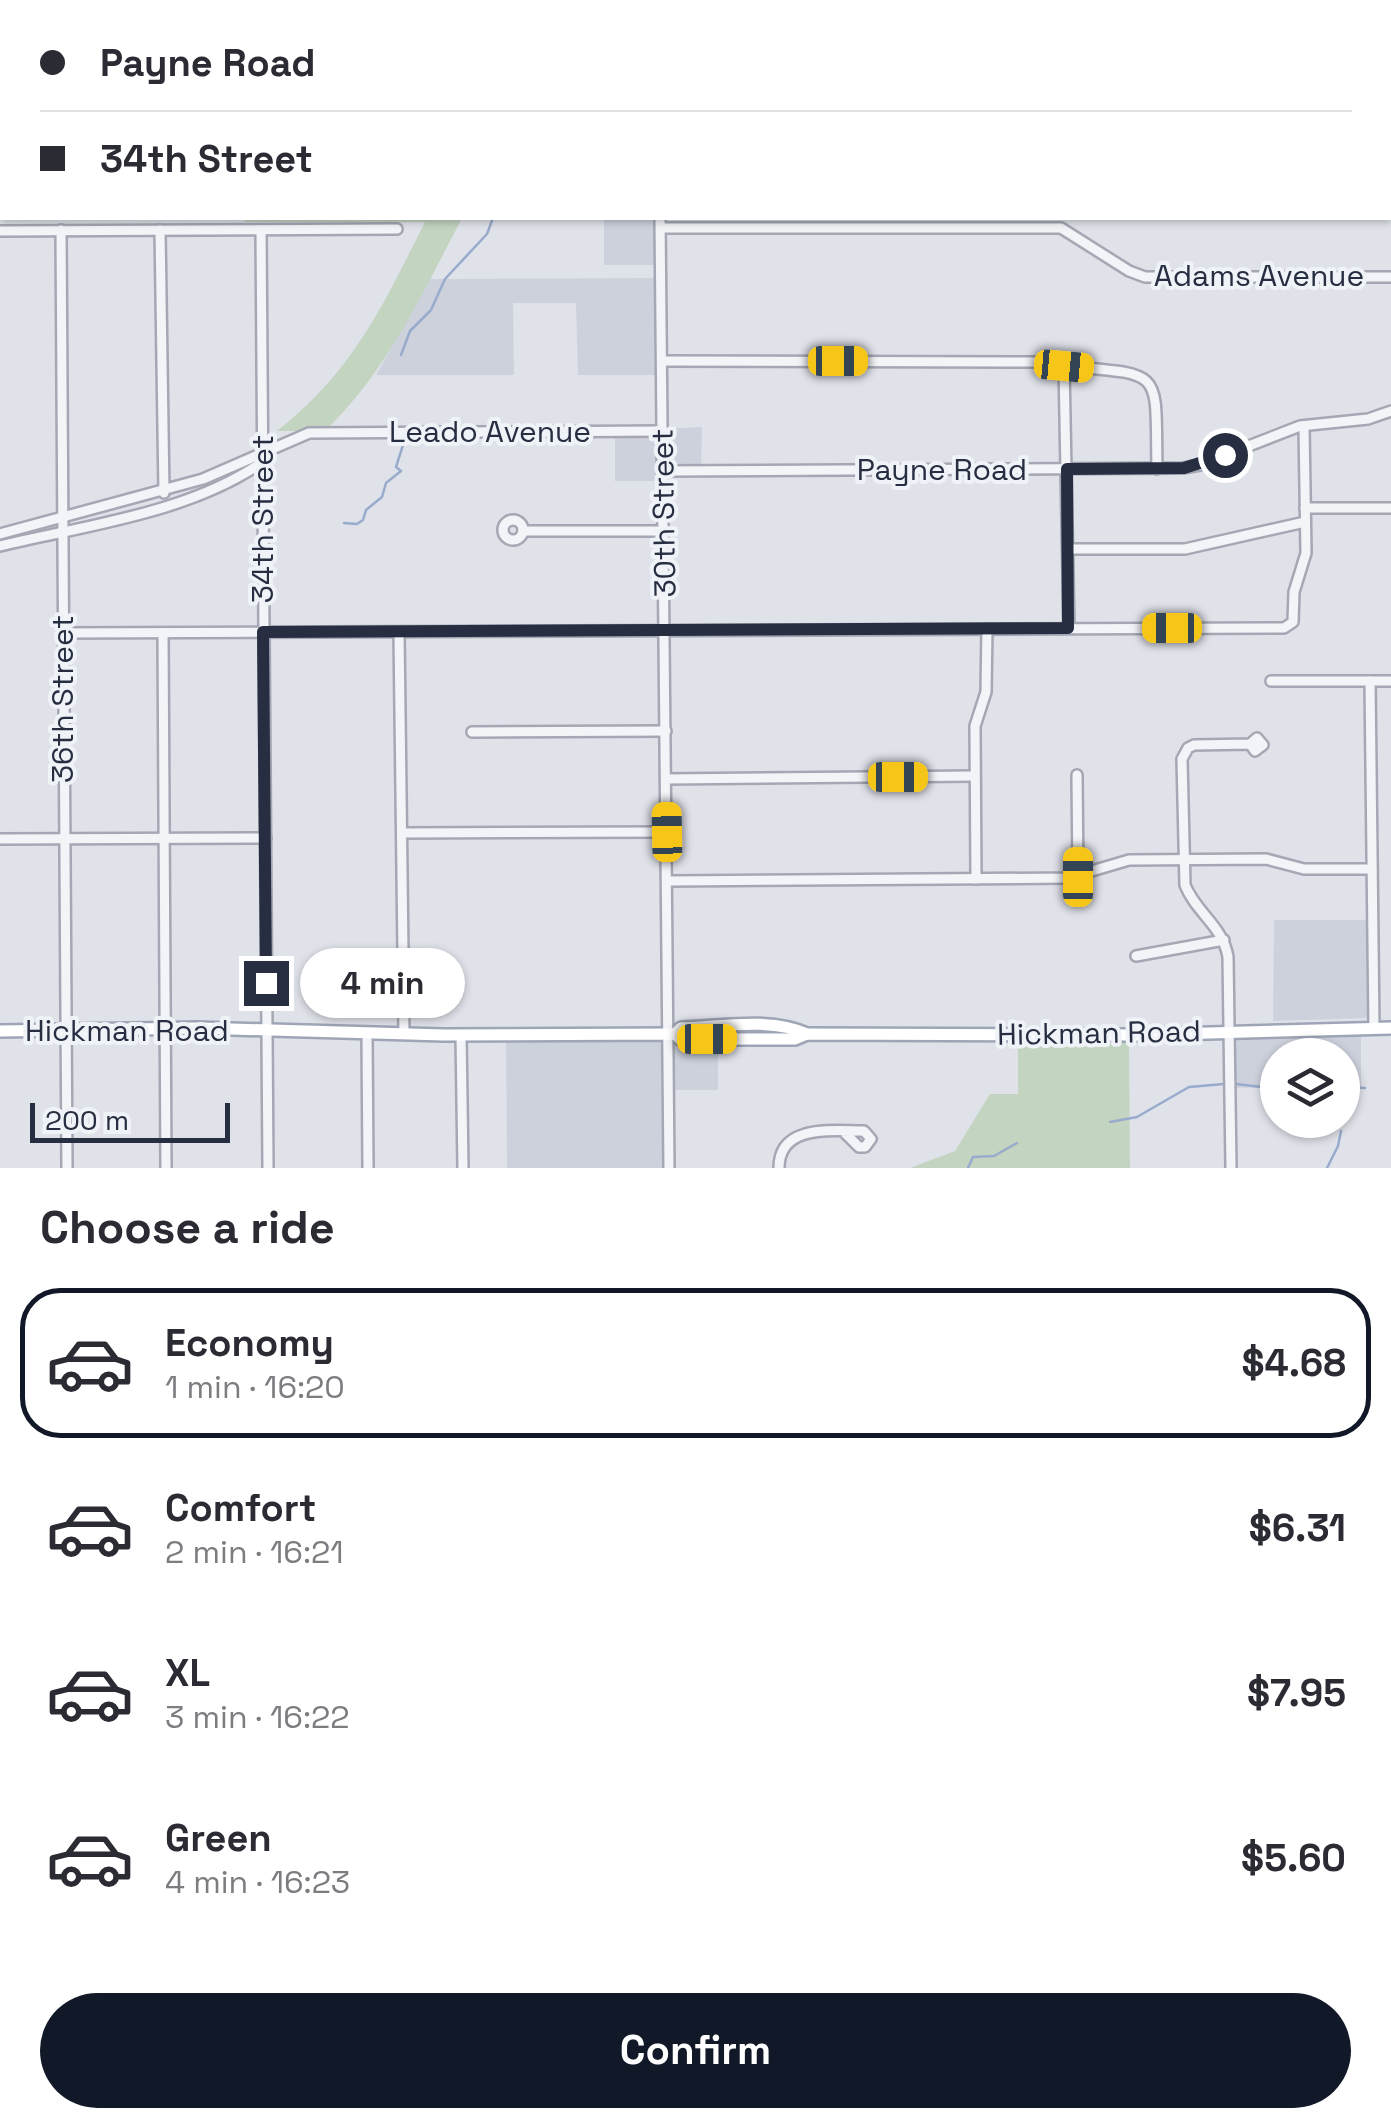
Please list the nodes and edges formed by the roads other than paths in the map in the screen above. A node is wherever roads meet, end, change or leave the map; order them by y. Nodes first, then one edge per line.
1 (47, 220) edge
2 (196, 220) edge
3 (660, 222) edge
4 (1062, 222) edge
5 (397, 229) dead end
6 (48, 230) junction
7 (62, 230) junction
8 (160, 230) junction
9 (197, 230) junction
10 (261, 230) junction
11 (0, 231) edge
12 (1391, 277) edge
13 (662, 361) junction
14 (1064, 366) junction
15 (1391, 412) edge
16 (1304, 426) junction
17 (663, 431) junction
18 (262, 458) junction
19 (1067, 469) junction
20 (1157, 469) junction
21 (663, 471) junction
22 (164, 492) junction
23 (164, 506) junction
24 (1305, 508) junction
25 (1391, 508) edge
26 (64, 518) junction
27 (1306, 522) junction
28 (64, 531) junction
29 (523, 531) dead end
30 (664, 531) junction
31 (0, 534) edge
32 (0, 546) edge
33 (1068, 550) junction
34 (1068, 628) junction
35 (987, 629) junction
36 (665, 630) junction
37 (162, 632) junction
38 (263, 632) junction
39 (399, 632) junction
40 (62, 633) junction
41 (1370, 681) junction
42 (1391, 681) edge
43 (1271, 682) dead end
44 (666, 731) junction
45 (472, 732) dead end
46 (1250, 744) dead end
47 (1077, 775) dead end
48 (975, 776) junction
49 (667, 778) junction
50 (667, 832) junction
51 (402, 833) junction
52 (164, 838) junction
53 (266, 838) junction
54 (0, 839) edge
55 (64, 839) junction
56 (1183, 859) junction
57 (1372, 869) junction
58 (1078, 877) junction
59 (976, 879) junction
60 (668, 881) junction
61 (1224, 940) junction
62 (1136, 956) dead end
63 (1374, 1028) junction
64 (1391, 1028) edge
65 (165, 1029) junction
66 (66, 1030) junction
67 (266, 1031) junction
68 (1230, 1031) junction
69 (0, 1032) edge
70 (367, 1034) junction
71 (404, 1034) junction
72 (671, 1034) junction
73 (461, 1035) junction
74 (845, 1133) dead end
75 (67, 1168) edge
76 (166, 1168) edge
77 (268, 1168) edge
78 (368, 1168) edge
79 (462, 1168) edge
80 (668, 1168) edge
81 (779, 1168) edge
82 (1231, 1168) edge

1 - 6 street
2 - 9 street
3 - 4 street, Adams Avenue
3 - 13 street, 30th Street
4 - 12 street, Adams Avenue
5 - 10 street
6 - 7 street
6 - 11 street
7 - 8 street
7 - 26 street, 36th Street
8 - 9 street
8 - 22 street
9 - 10 street
10 - 18 street, 34th Street
13 - 14 street
13 - 17 street, 30th Street
14 - 19 street
14 - 20 street
15 - 16 street, Payne Road
16 - 20 street, Payne Road
16 - 24 street
17 - 18 street, Leado Avenue
17 - 21 street, 30th Street
18 - 22 street
18 - 23 street
18 - 38 street, 34th Street
19 - 20 street, Payne Road
19 - 21 street, Payne Road
19 - 33 street
21 - 30 street, 30th Street
22 - 23 street
22 - 26 street
23 - 28 street
24 - 25 street
24 - 27 street
26 - 28 street, 36th Street
26 - 31 street
27 - 33 street
27 - 34 street
28 - 32 street
28 - 40 street, 36th Street
29 - 30 street
30 - 36 street, 30th Street
33 - 34 street
34 - 35 street
35 - 36 street
35 - 48 street
36 - 39 street
36 - 44 street, 30th Street
37 - 38 street
37 - 40 street
37 - 52 street
38 - 39 street
38 - 53 street, 34th Street
39 - 51 street
40 - 55 street, 36th Street
41 - 42 street
41 - 43 street
41 - 57 street
44 - 45 street
44 - 49 street, 30th Street
46 - 56 street
47 - 58 street
48 - 49 street
48 - 59 street
49 - 50 street, 30th Street
50 - 51 street
50 - 60 street, 30th Street
51 - 71 street
52 - 53 street
52 - 55 street
52 - 65 street
53 - 67 street, 34th Street
54 - 55 street
55 - 66 street, 36th Street
56 - 57 street
56 - 58 street
56 - 61 street
57 - 63 street
58 - 59 street
59 - 60 street
60 - 72 street, 30th Street
61 - 62 street
61 - 68 street
63 - 64 main road, Hickman Road
63 - 68 main road, Hickman Road
65 - 66 main road, Hickman Road
65 - 67 main road, Hickman Road
65 - 76 street
66 - 69 main road, Hickman Road
66 - 75 street, 36th Street
67 - 70 main road, Hickman Road
67 - 77 street, 34th Street
68 - 72 main road, Hickman Road
68 - 82 street
70 - 71 main road, Hickman Road
70 - 78 street
71 - 73 main road, Hickman Road
72 - 73 main road, Hickman Road
72 - 80 street, 30th Street
73 - 79 street
74 - 81 street

